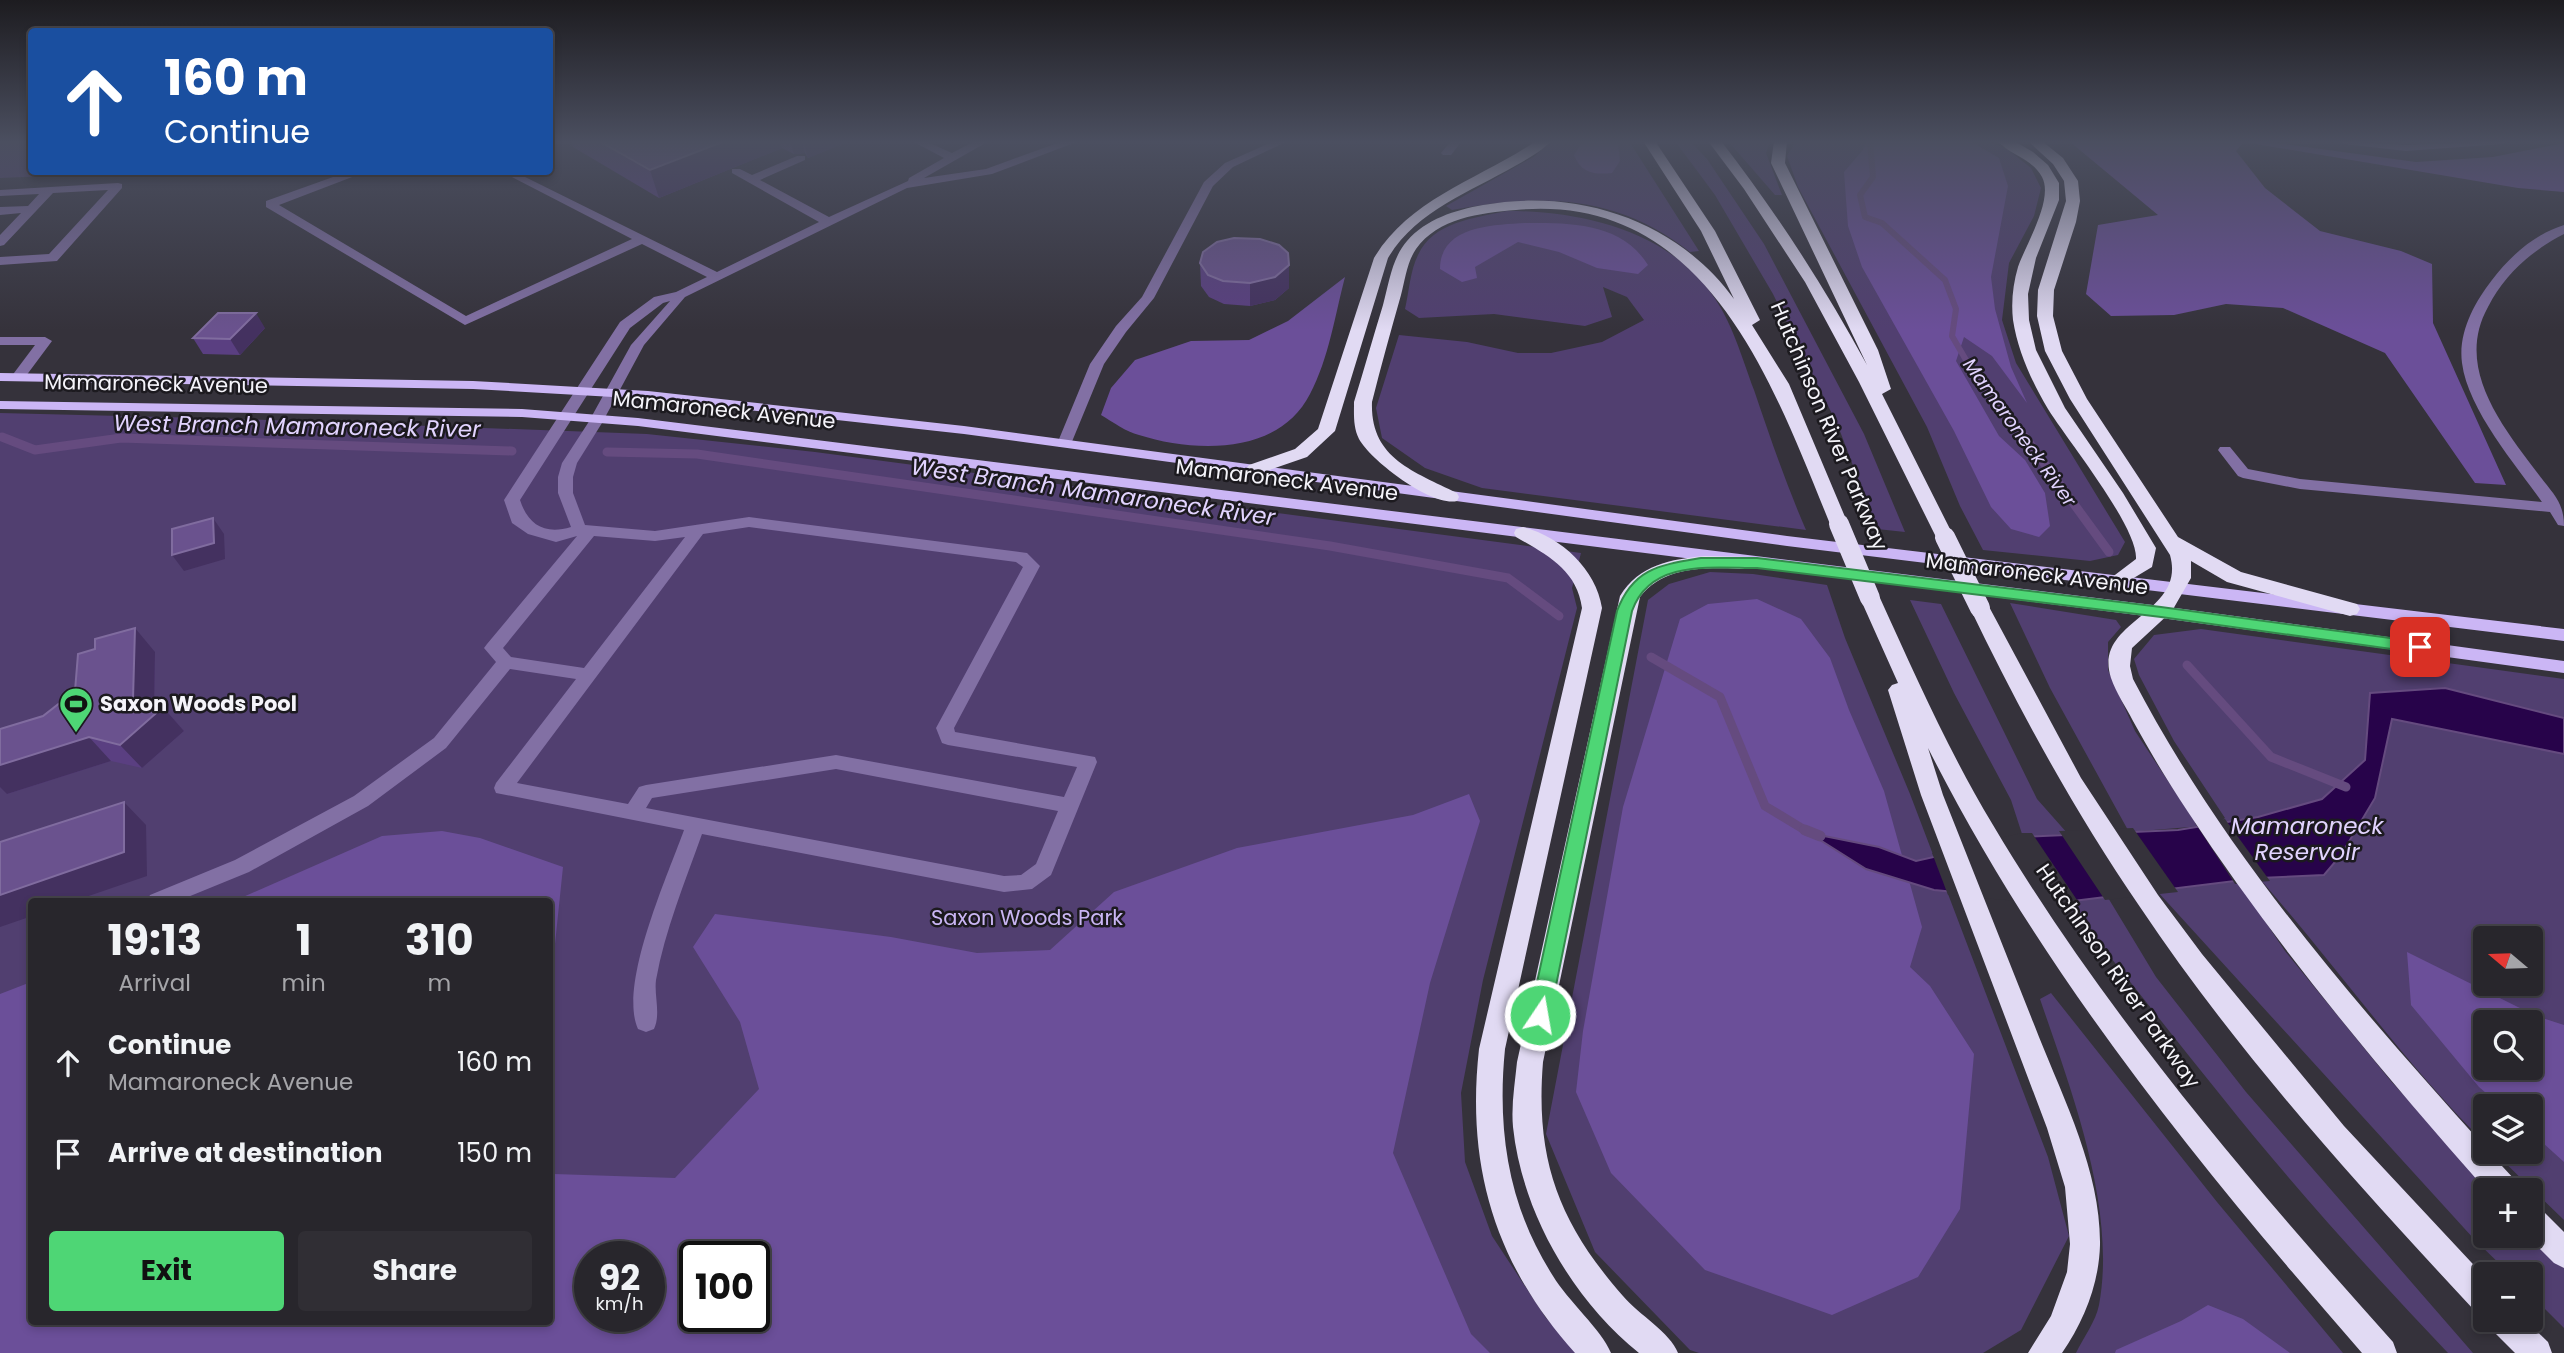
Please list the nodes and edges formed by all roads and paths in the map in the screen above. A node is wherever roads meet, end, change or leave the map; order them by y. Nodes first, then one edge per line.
1 (37, 204) edge
2 (101, 204) edge
3 (270, 204) edge
4 (572, 204) edge
5 (796, 204) edge
6 (865, 204) edge
7 (1197, 204) edge
8 (1439, 204) edge
9 (1692, 204) edge
10 (1763, 204) edge
11 (1798, 204) edge
12 (2050, 204) edge
13 (2074, 204) edge
14 (32, 209) junction
15 (0, 211) edge
16 (828, 222) junction
17 (2564, 229) edge
18 (642, 239) junction
19 (0, 242) edge
20 (0, 261) edge
21 (718, 277) junction
22 (680, 295) junction
23 (0, 341) edge
24 (0, 377) edge
25 (18, 377) junction
26 (582, 389) junction
27 (609, 391) junction
28 (1787, 397) junction
29 (0, 405) edge
30 (566, 416) junction
31 (597, 419) junction
32 (1064, 444) junction
33 (2225, 450) dead end
34 (1905, 454) junction
35 (1255, 469) junction
36 (1450, 497) junction
37 (2559, 515) edge
38 (698, 530) junction
39 (585, 531) junction
40 (1523, 533) junction
41 (2172, 542) junction
42 (1757, 563) junction
43 (2118, 581) junction
44 (2176, 589) junction
45 (1870, 598) junction
46 (2350, 609) junction
47 (2161, 612) junction
48 (2564, 635) edge
49 (506, 662) junction
50 (2564, 667) edge
51 (589, 675) junction
52 (1070, 806) junction
53 (633, 812) junction
54 (696, 825) junction
55 (164, 898) edge
56 (646, 1022) dead end
57 (2494, 1178) edge
58 (2543, 1231) edge
59 (2564, 1253) edge
60 (2473, 1286) edge
61 (2516, 1332) edge
62 (1596, 1353) edge
63 (1663, 1353) edge
64 (2043, 1353) edge
65 (2382, 1353) edge
66 (2537, 1353) edge

1 - 14 street
2 - 20 street
3 - 18 street
4 - 18 street
5 - 16 street
6 - 16 street
7 - 32 street
8 - 35 highway
9 - 28 highway, Hutchinson River Parkway
10 - 34 highway, Hutchinson River Parkway
11 - 34 highway
12 - 43 highway
13 - 41 highway
14 - 15 street
14 - 19 street
16 - 21 street
17 - 37 street
18 - 21 street
21 - 22 street
22 - 26 street
22 - 27 street
23 - 25 street
24 - 25 main road, Mamaroneck Avenue
25 - 26 main road, Mamaroneck Avenue
26 - 27 main road, Mamaroneck Avenue
26 - 30 street
27 - 31 street
27 - 32 main road, Mamaroneck Avenue
28 - 36 highway
28 - 45 highway, Hutchinson River Parkway, bridge
29 - 30 main road, Mamaroneck Avenue
30 - 31 main road, Mamaroneck Avenue
30 - 39 street
31 - 39 street
31 - 40 main road, Mamaroneck Avenue
32 - 35 main road, Mamaroneck Avenue
33 - 37 street
34 - 60 highway, Hutchinson River Parkway, bridge
35 - 36 main road, Mamaroneck Avenue
36 - 43 main road, Mamaroneck Avenue
38 - 39 street
38 - 51 street
38 - 52 street
39 - 49 street
40 - 42 main road, Mamaroneck Avenue
40 - 62 highway
41 - 44 highway
41 - 46 highway
42 - 47 main road, Mamaroneck Avenue
42 - 63 highway
43 - 44 main road, Mamaroneck Avenue
44 - 46 main road, Mamaroneck Avenue
44 - 47 highway
45 - 64 highway
45 - 65 highway, Hutchinson River Parkway
46 - 48 main road, Mamaroneck Avenue
47 - 50 main road, Mamaroneck Avenue
47 - 57 highway
49 - 51 street
49 - 55 street
51 - 53 street
52 - 53 street
52 - 54 street
53 - 54 street
54 - 56 street
58 - 59 highway
61 - 66 highway

